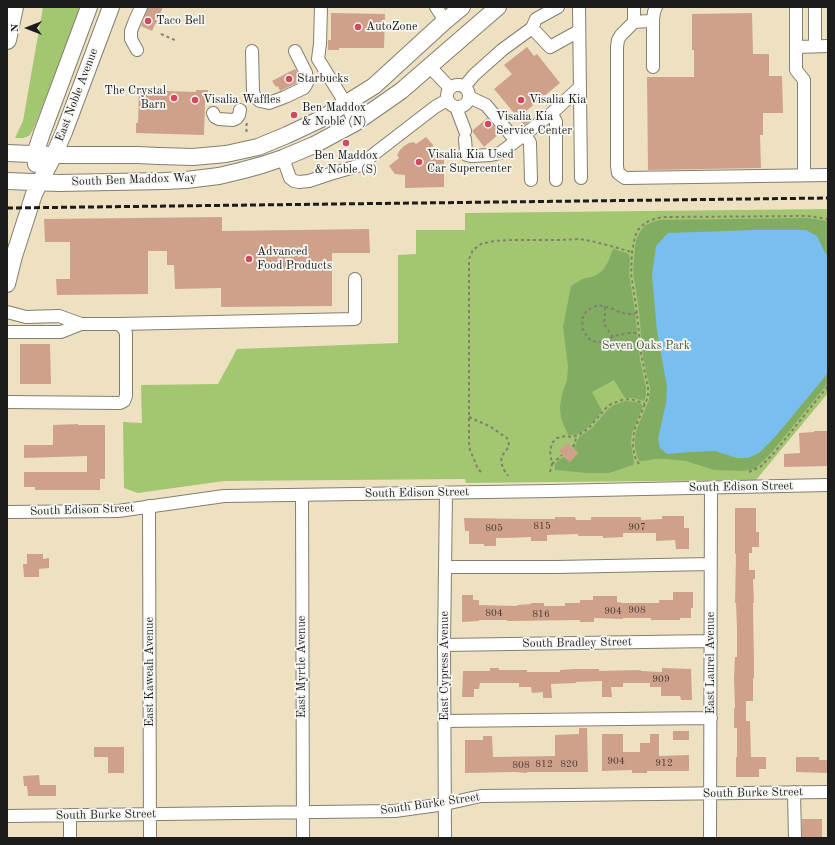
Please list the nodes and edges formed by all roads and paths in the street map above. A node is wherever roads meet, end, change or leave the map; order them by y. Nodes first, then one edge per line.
1 (14, 7) edge
2 (89, 7) edge
3 (111, 7) edge
4 (141, 7) edge
5 (321, 7) edge
6 (436, 7) edge
7 (462, 7) edge
8 (498, 7) edge
9 (558, 7) edge
10 (579, 7) edge
11 (634, 7) edge
12 (656, 7) edge
13 (796, 7) edge
14 (815, 7) edge
15 (653, 20) junction
16 (445, 21) junction
17 (634, 22) junction
18 (532, 28) junction
19 (579, 31) junction
20 (161, 34) dead end
21 (7, 40) edge
22 (177, 41) dead end
23 (815, 46) junction
24 (828, 46) edge
25 (796, 47) junction
26 (137, 50) dead end
27 (252, 50) dead end
28 (294, 51) dead end
29 (430, 67) junction
30 (653, 67) dead end
31 (580, 87) junction
32 (450, 88) junction
33 (467, 92) junction
34 (346, 104) junction
35 (452, 104) junction
36 (240, 110) dead end
37 (213, 113) dead end
38 (551, 114) junction
39 (356, 123) junction
40 (520, 138) junction
41 (7, 153) edge
42 (35, 154) junction
43 (54, 155) junction
44 (283, 158) junction
45 (804, 175) junction
46 (828, 175) edge
47 (581, 178) dead end
48 (531, 180) dead end
49 (556, 180) dead end
50 (7, 181) edge
51 (40, 182) junction
52 (828, 219) edge
53 (632, 252) junction
54 (355, 279) dead end
55 (7, 284) edge
56 (605, 307) junction
57 (7, 312) edge
58 (637, 313) junction
59 (81, 324) junction
60 (119, 324) junction
61 (7, 332) edge
62 (639, 333) junction
63 (613, 337) junction
64 (828, 386) edge
65 (7, 402) edge
66 (645, 404) junction
67 (469, 417) junction
68 (577, 436) junction
69 (573, 447) dead end
70 (562, 455) dead end
71 (552, 464) junction
72 (640, 464) dead end
73 (481, 472) dead end
74 (550, 472) dead end
75 (749, 472) dead end
76 (508, 476) dead end
77 (828, 486) edge
78 (711, 488) junction
79 (446, 493) junction
80 (302, 495) junction
81 (149, 506) junction
82 (7, 512) edge
83 (710, 564) junction
84 (445, 567) junction
85 (711, 641) junction
86 (444, 645) junction
87 (711, 718) junction
88 (445, 722) junction
89 (794, 792) junction
90 (828, 792) edge
91 (710, 794) junction
92 (445, 804) junction
93 (303, 812) junction
94 (150, 814) junction
95 (70, 815) junction
96 (7, 816) edge
97 (70, 838) edge
98 (150, 838) edge
99 (303, 838) edge
100 (445, 838) edge
101 (710, 838) edge
102 (795, 838) edge

1 - 21 highway
2 - 42 main road, East Noble Avenue
3 - 43 main road, East Noble Avenue
4 - 26 street
5 - 34 street
6 - 16 street
7 - 16 main road, South Ben Maddox Way
8 - 29 main road, South Ben Maddox Way
9 - 18 street
10 - 19 street
11 - 17 street
12 - 15 street
13 - 25 street
14 - 23 street
15 - 17 street
15 - 30 street
16 - 34 main road, South Ben Maddox Way
17 - 45 street
18 - 19 street
18 - 33 street
19 - 31 street
20 - 22 path
23 - 24 street
23 - 25 street
25 - 45 street
27 - 28 street
29 - 32 street
29 - 39 main road, South Ben Maddox Way
31 - 38 street
31 - 47 street
32 - 33 street
32 - 35 street
33 - 35 street
33 - 40 street
34 - 39 street
34 - 43 main road, South Ben Maddox Way
35 - 40 street
35 - 44 street
36 - 37 street
38 - 40 street
38 - 49 street
39 - 44 main road, South Ben Maddox Way
40 - 48 street
41 - 42 main road, South Ben Maddox Way
42 - 43 main road, South Ben Maddox Way
42 - 51 main road, East Noble Avenue
43 - 51 main road, East Noble Avenue
44 - 51 main road, South Ben Maddox Way
45 - 46 street
50 - 51 main road, South Ben Maddox Way
51 - 55 main road, East Noble Avenue
52 - 53 path
53 - 58 path
53 - 67 path
54 - 60 street
56 - 58 path
56 - 63 path
56 - 63 path
57 - 59 street
58 - 62 path
59 - 60 street
59 - 61 street
60 - 65 street
62 - 63 path
62 - 66 path
64 - 75 path
66 - 68 path
66 - 72 path
67 - 73 path
67 - 76 path
68 - 69 path
68 - 71 path
70 - 71 path
71 - 74 path
77 - 78 street, South Edison Street
78 - 79 street, South Edison Street
78 - 83 street, East Laurel Avenue
79 - 80 street, South Edison Street
79 - 84 street, East Cypress Avenue
80 - 81 street, South Edison Street
80 - 93 street, East Myrtle Avenue
81 - 82 street, South Edison Street
81 - 94 street, East Kaweah Avenue
83 - 84 street
83 - 85 street, East Laurel Avenue
84 - 86 street, East Cypress Avenue
85 - 86 street, South Bradley Street
85 - 87 street, East Laurel Avenue
86 - 88 street, East Cypress Avenue
87 - 88 street
87 - 91 street, East Laurel Avenue
88 - 92 street, East Cypress Avenue
89 - 90 street, South Burke Street
89 - 91 street, South Burke Street
89 - 102 street
91 - 92 street, South Burke Street
91 - 101 street, East Laurel Avenue
92 - 93 street, South Burke Street
92 - 100 street, East Cypress Avenue
93 - 94 street, South Burke Street
93 - 99 street, East Myrtle Avenue
94 - 95 street, South Burke Street
94 - 98 street, East Kaweah Avenue
95 - 96 street, South Burke Street
95 - 97 street

